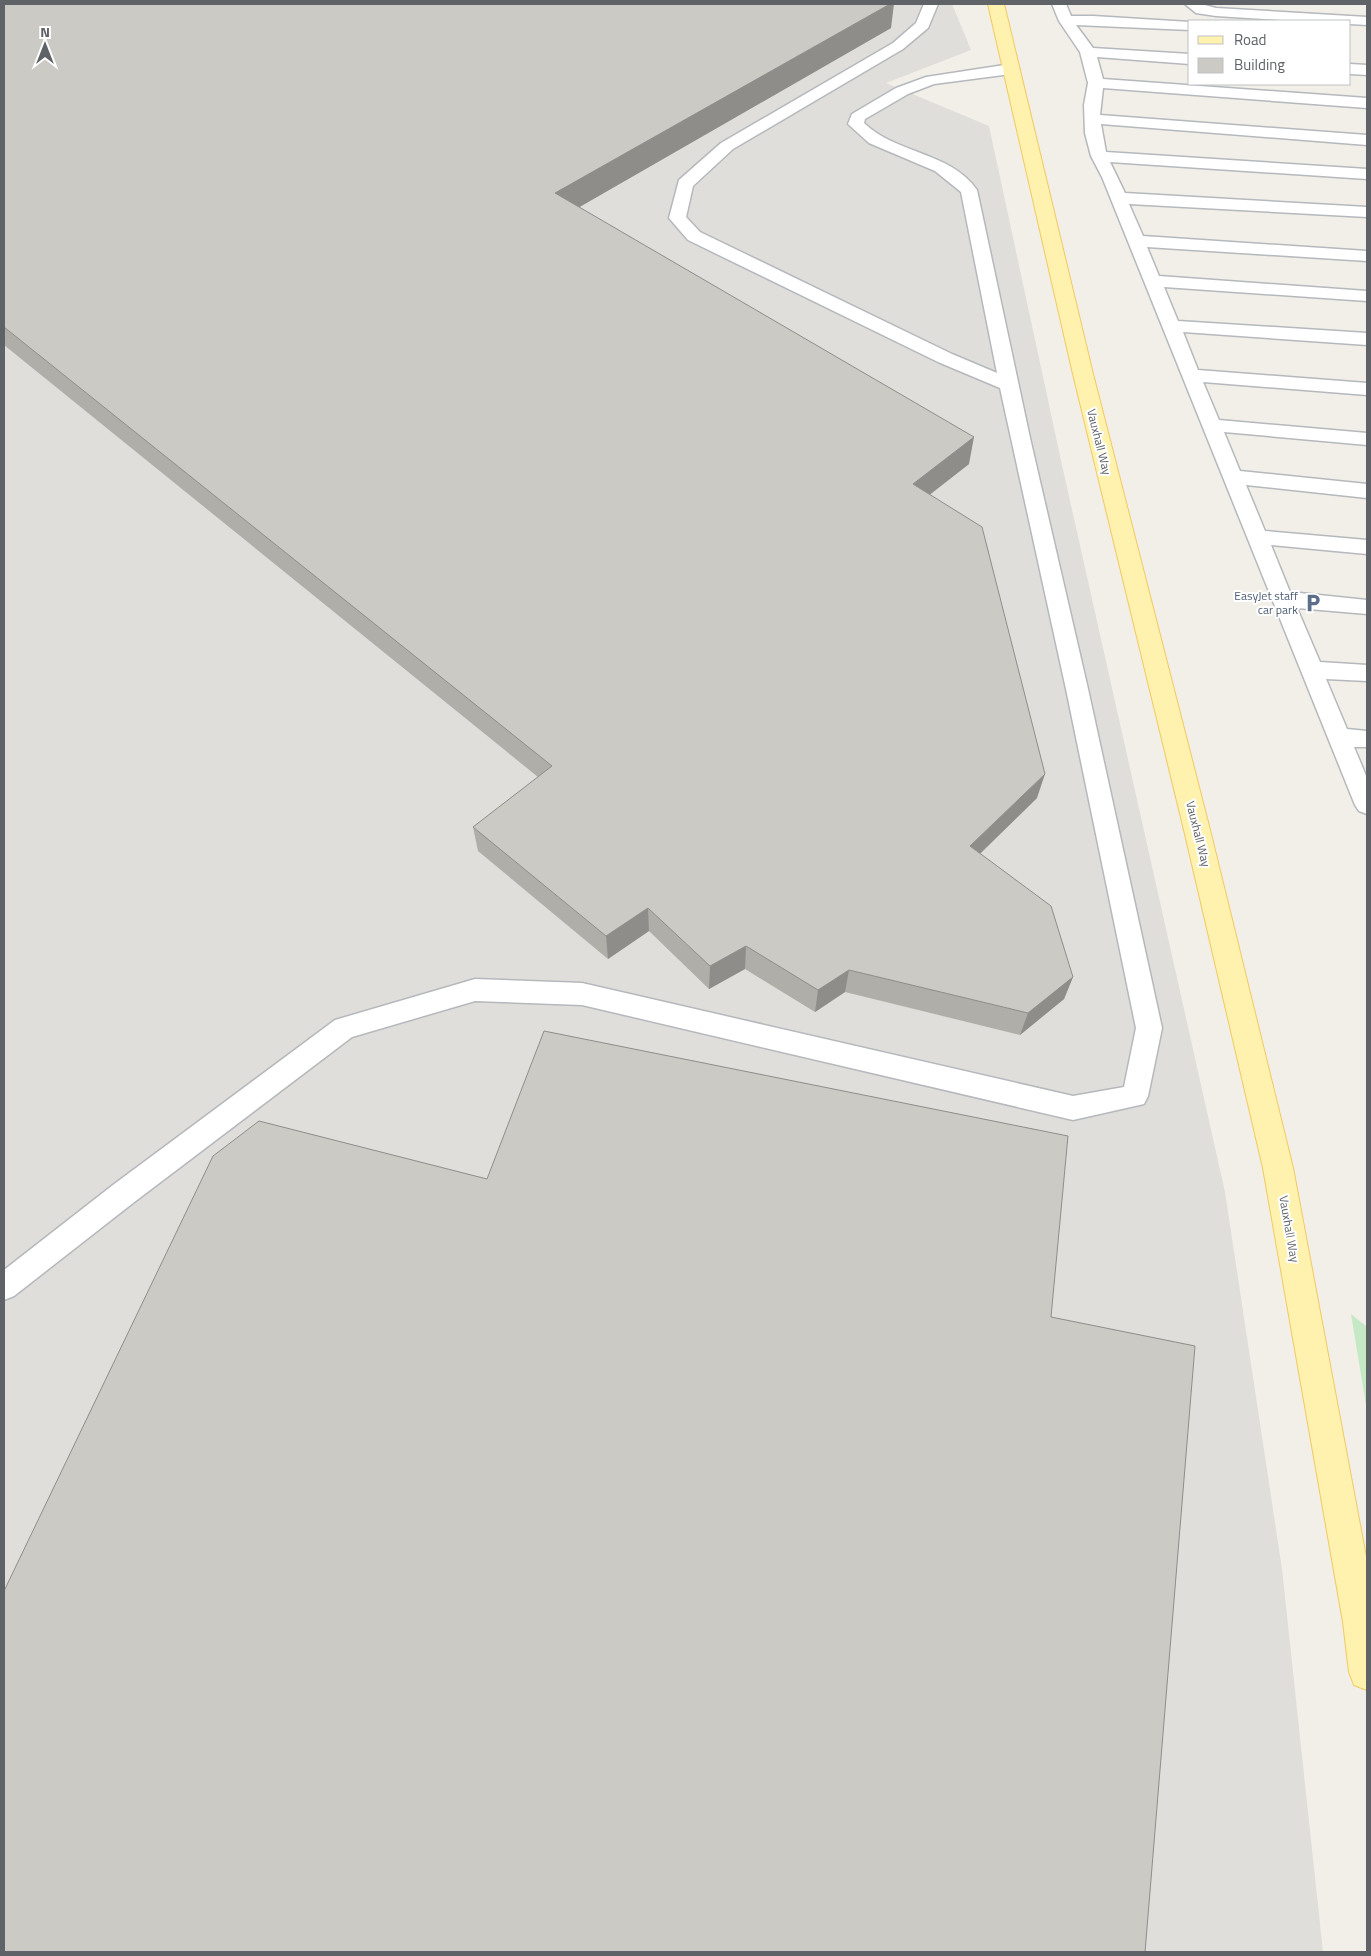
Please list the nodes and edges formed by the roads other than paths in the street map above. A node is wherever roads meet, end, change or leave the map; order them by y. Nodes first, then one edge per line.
1 (932, 4) edge
2 (996, 4) edge
3 (1059, 4) edge
4 (1083, 4) edge
5 (1192, 4) edge
6 (1332, 4) edge
7 (1263, 9) edge
8 (1325, 18) junction
9 (1093, 20) junction
10 (1367, 21) edge
11 (1066, 22) junction
12 (1188, 26) edge
13 (1088, 52) junction
14 (1188, 58) edge
15 (1011, 69) junction
16 (1351, 69) edge
17 (1367, 70) edge
18 (1096, 84) junction
19 (1367, 103) edge
20 (1093, 119) junction
21 (1367, 140) edge
22 (1099, 156) junction
23 (1367, 174) edge
24 (1118, 198) junction
25 (1367, 212) edge
26 (1136, 241) junction
27 (1367, 256) edge
28 (1152, 281) junction
29 (1367, 296) edge
30 (1170, 326) junction
31 (1367, 340) edge
32 (1190, 375) junction
33 (1009, 385) junction
34 (1367, 389) edge
35 (1211, 425) junction
36 (1367, 439) edge
37 (1232, 477) junction
38 (1367, 491) edge
39 (1257, 537) junction
40 (1367, 547) edge
41 (1283, 599) junction
42 (1367, 606) edge
43 (1312, 670) junction
44 (1367, 673) edge
45 (1340, 738) junction
46 (1367, 739) edge
47 (1367, 804) edge
48 (4, 1287) edge
49 (1367, 1672) edge

1 - 33 lane
2 - 15 main road, Vauxhall Way
3 - 11 lane
4 - 9 lane
5 - 7 lane
6 - 8 lane
7 - 8 lane
8 - 10 lane
9 - 11 lane
9 - 12 lane
11 - 13 lane
13 - 14 lane
13 - 18 lane
15 - 33 lane
15 - 49 main road, Vauxhall Way
16 - 17 lane
18 - 19 lane
18 - 20 lane
20 - 21 lane
20 - 22 lane
22 - 23 lane
22 - 24 lane
24 - 25 lane
24 - 26 lane
26 - 27 lane
26 - 28 lane
28 - 29 lane
28 - 30 lane
30 - 31 lane
30 - 32 lane
32 - 34 lane
32 - 35 lane
33 - 48 lane
35 - 36 lane
35 - 37 lane
37 - 38 lane
37 - 39 lane
39 - 40 lane
39 - 41 lane
41 - 42 lane
41 - 43 lane
43 - 44 lane
43 - 45 lane
45 - 46 lane
45 - 47 lane

